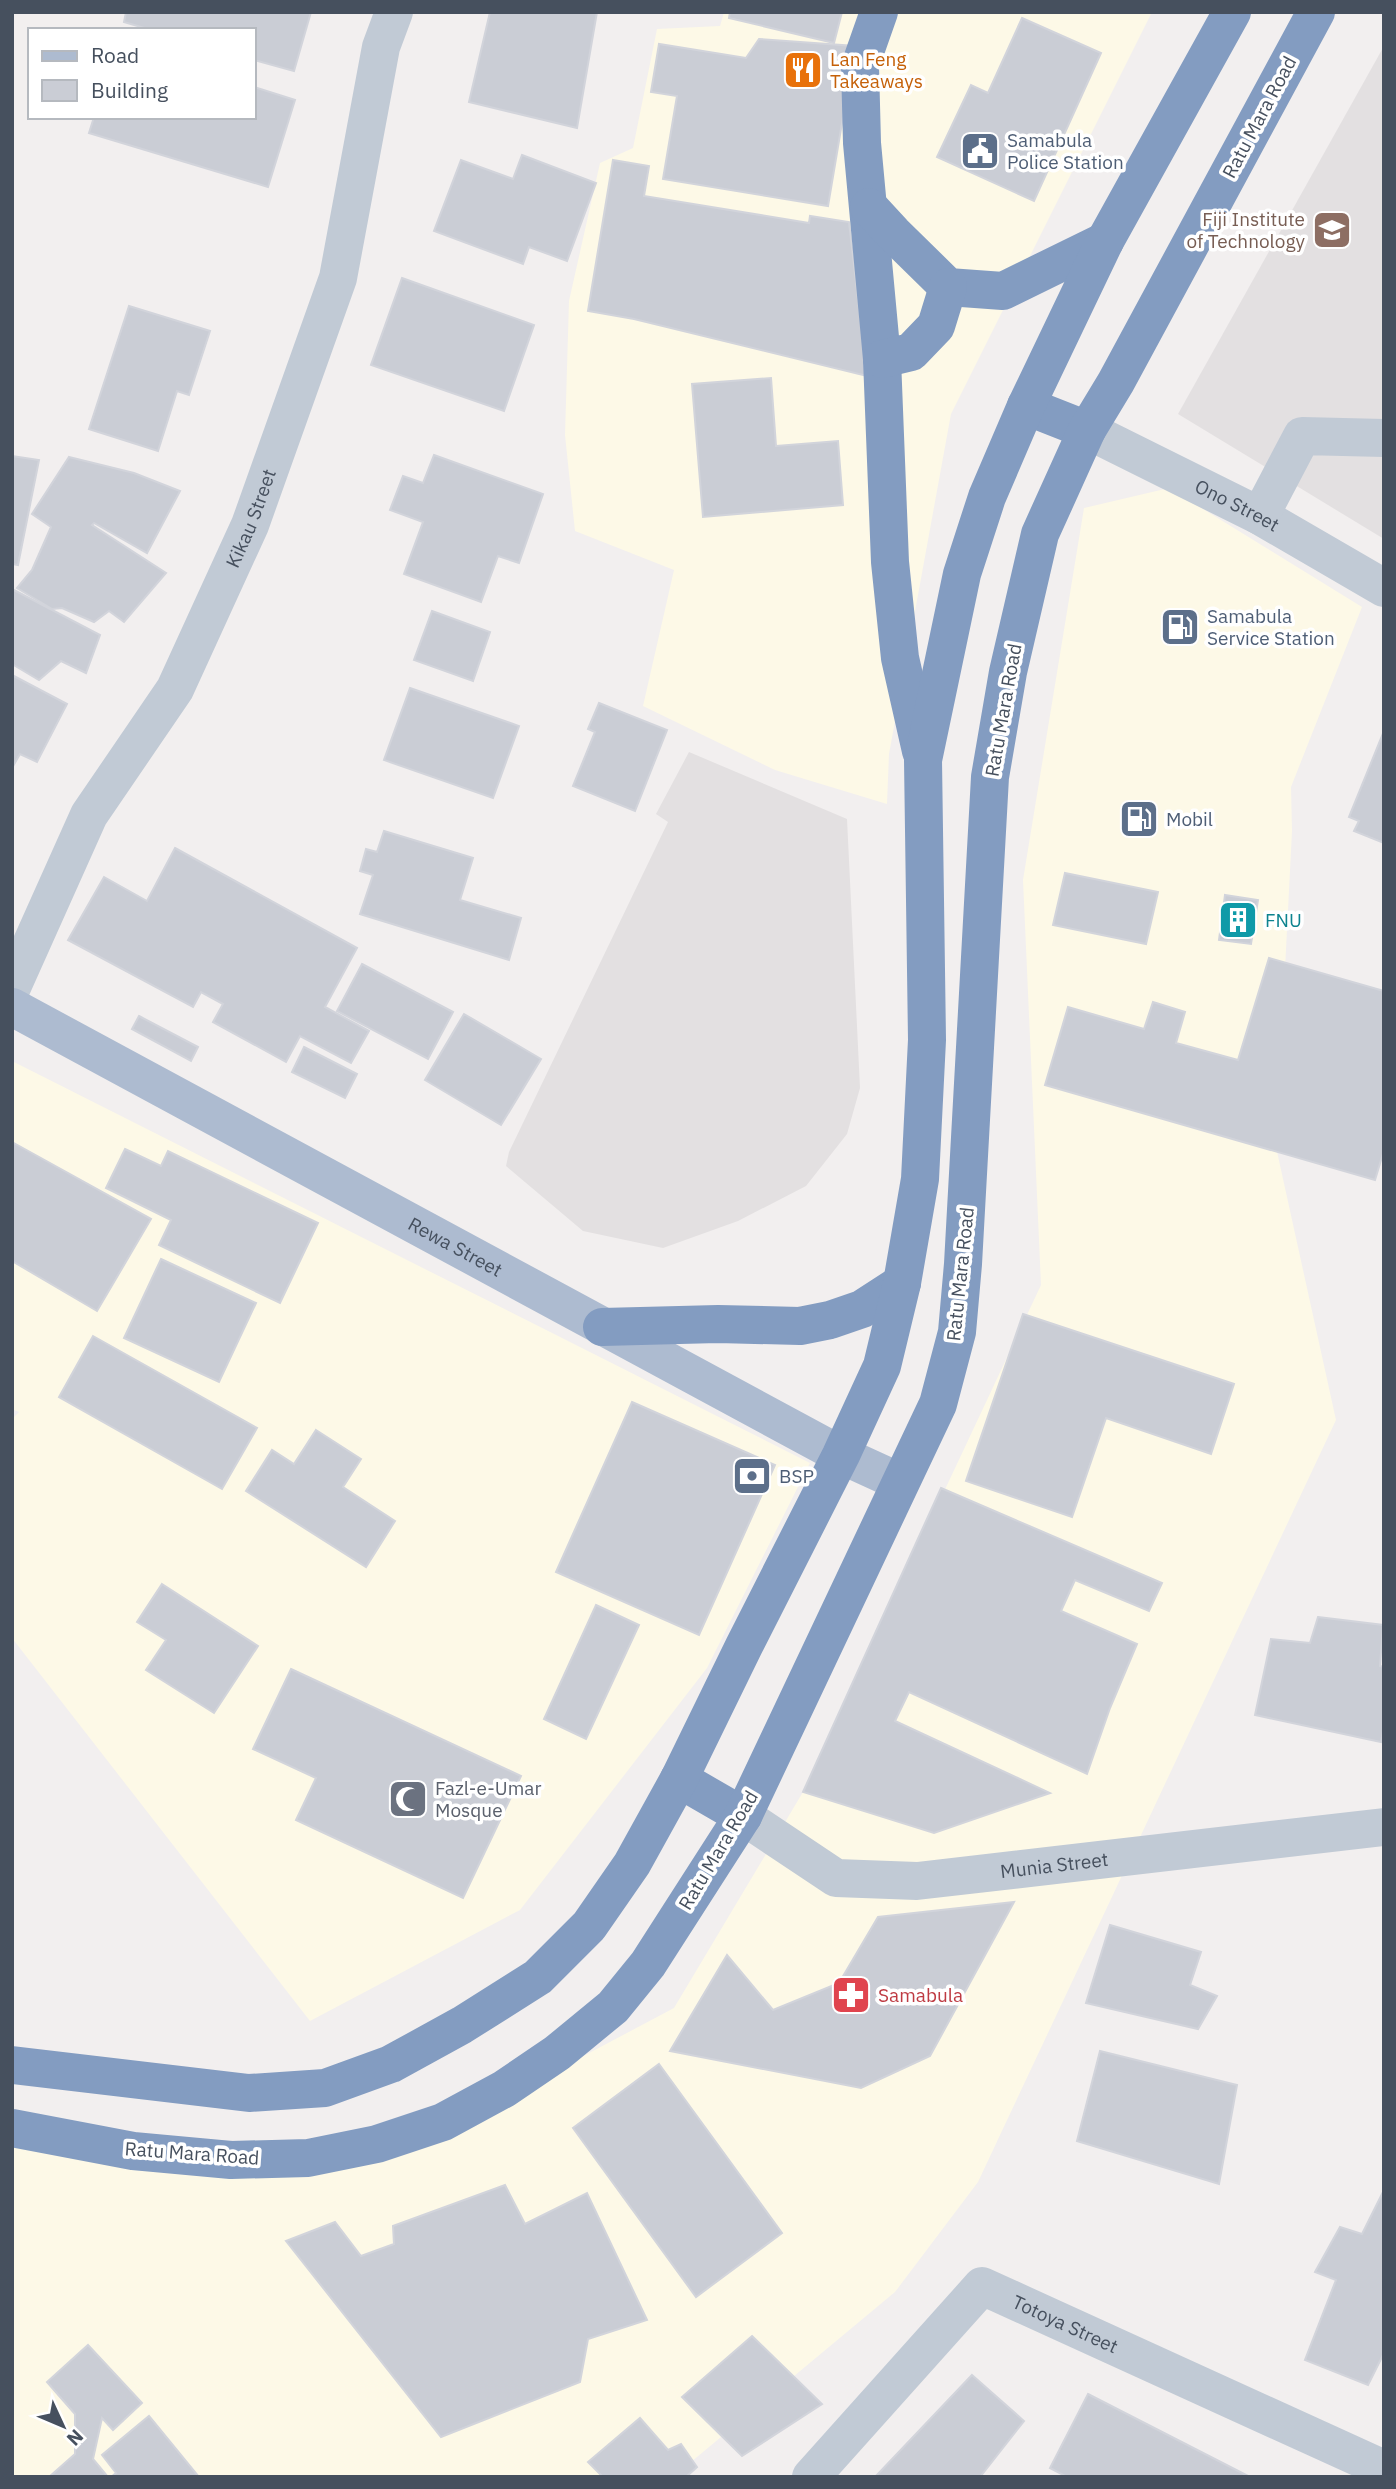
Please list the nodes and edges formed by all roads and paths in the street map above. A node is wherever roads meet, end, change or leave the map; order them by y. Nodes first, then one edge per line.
1 (394, 12) edge
2 (879, 12) edge
3 (1232, 12) edge
4 (1316, 12) edge
5 (869, 207) junction
6 (1105, 241) junction
7 (948, 287) junction
8 (882, 359) junction
9 (1026, 406) junction
10 (1087, 430) junction
11 (1384, 438) edge
12 (1260, 516) junction
13 (1384, 588) edge
14 (923, 760) junction
15 (12, 987) edge
16 (12, 1007) edge
17 (902, 1283) junction
18 (602, 1326) junction
19 (841, 1455) junction
20 (900, 1482) junction
21 (679, 1779) junction
22 (743, 1815) junction
23 (1384, 1827) edge
24 (12, 2065) edge
25 (12, 2128) edge
26 (1384, 2469) edge
27 (811, 2477) edge

1 - 15 street, Kikau Street
2 - 5 highway
3 - 6 highway
4 - 10 highway, Ratu Mara Road
5 - 7 highway
5 - 8 highway
6 - 7 highway
6 - 9 highway
7 - 8 highway
8 - 14 highway
9 - 10 highway
9 - 14 highway
10 - 12 street, Ono Street
10 - 20 highway, Ratu Mara Road
11 - 12 street
12 - 13 street, Ono Street
14 - 17 highway
16 - 18 main road, Rewa Street
17 - 18 highway
17 - 19 highway
18 - 19 main road, Rewa Street
19 - 20 main road, Rewa Street
19 - 21 highway
20 - 22 highway, Ratu Mara Road
21 - 22 highway
21 - 24 highway
22 - 23 street, Munia Street
22 - 25 highway, Ratu Mara Road
26 - 27 street, Totoya Street

